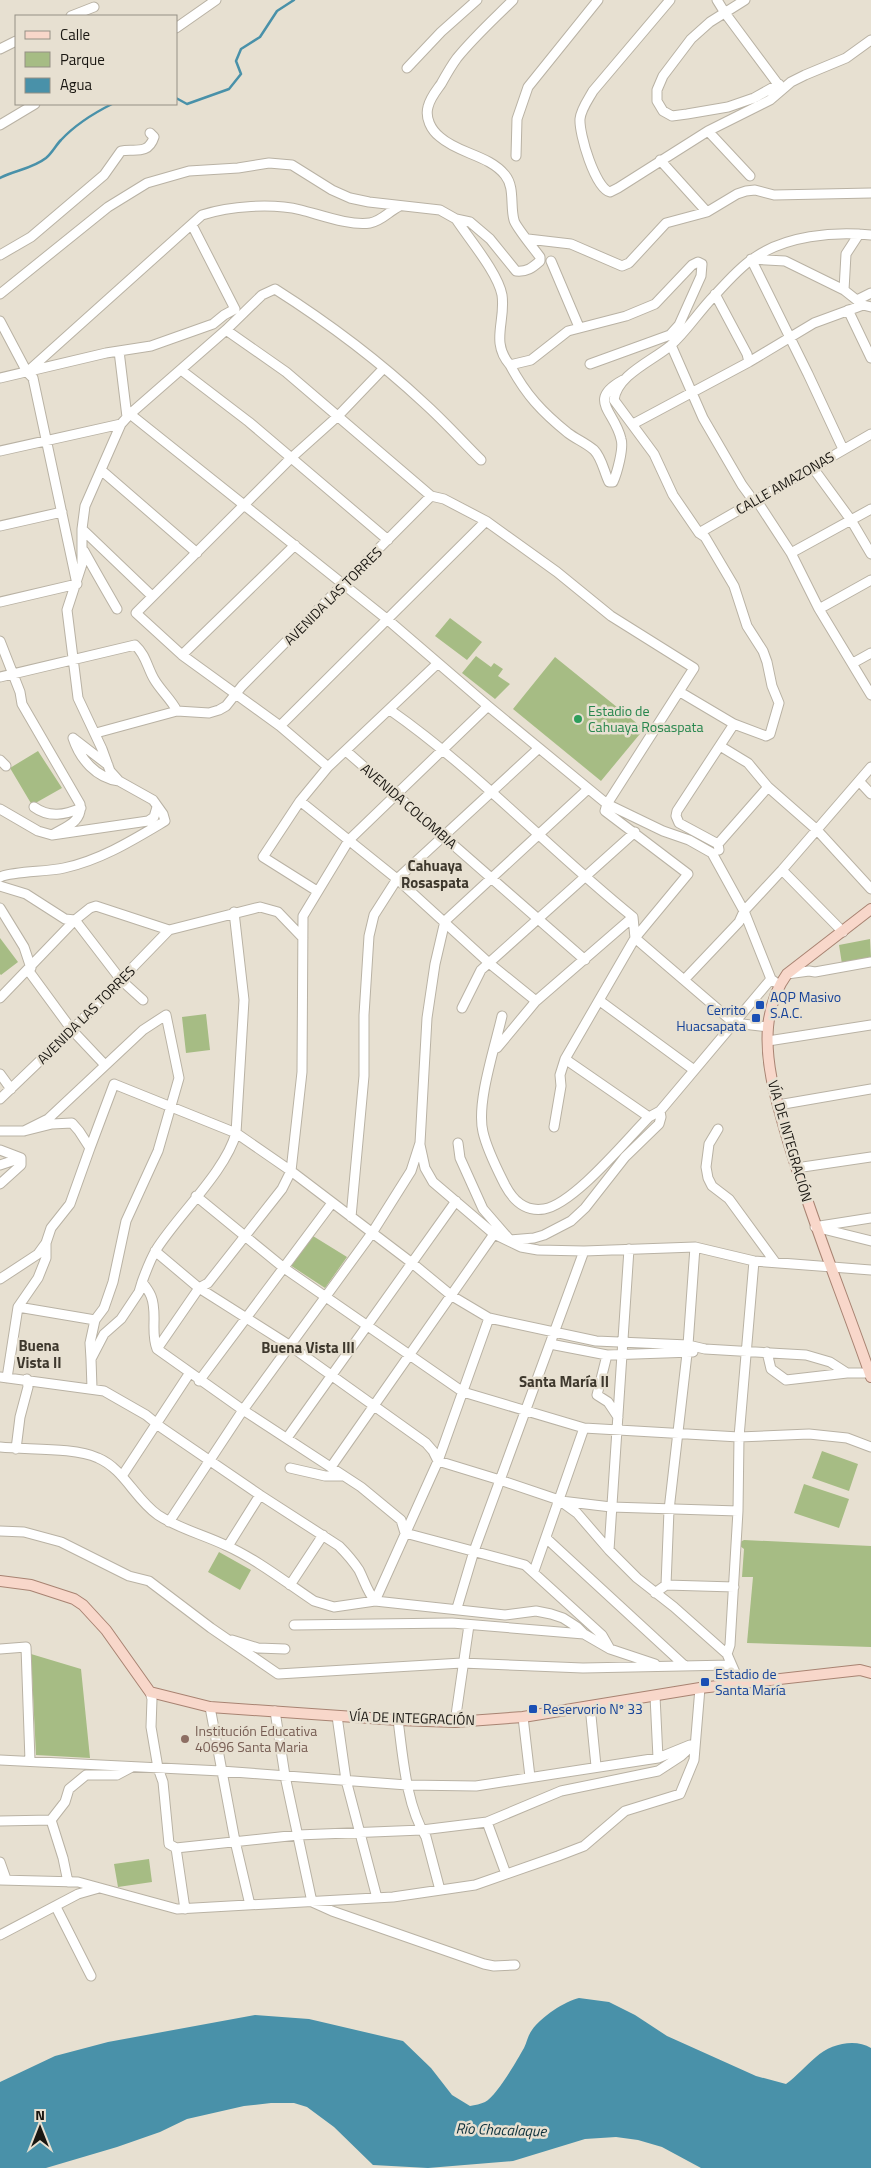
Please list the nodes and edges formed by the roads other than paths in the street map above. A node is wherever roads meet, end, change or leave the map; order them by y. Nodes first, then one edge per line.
1 (216, 0) edge
2 (478, 0) edge
3 (513, 0) edge
4 (598, 0) edge
5 (670, 0) edge
6 (717, 0) edge
7 (745, 0) edge
8 (94, 7) dead end
9 (725, 13) junction
10 (74, 15) edge
11 (178, 27) edge
12 (871, 40) edge
13 (15, 42) edge
14 (0, 49) edge
15 (407, 68) dead end
16 (780, 87) junction
17 (33, 105) edge
18 (0, 125) edge
19 (708, 130) junction
20 (150, 133) dead end
21 (516, 156) dead end
22 (660, 160) junction
23 (750, 176) dead end
24 (871, 193) edge
25 (400, 206) junction
26 (707, 212) junction
27 (456, 219) junction
28 (192, 225) junction
29 (859, 234) junction
30 (871, 235) edge
31 (528, 239) junction
32 (0, 255) edge
33 (751, 259) junction
34 (551, 261) dead end
35 (844, 290) junction
36 (871, 292) edge
37 (0, 294) edge
38 (715, 294) junction
39 (863, 304) edge
40 (848, 310) junction
41 (0, 321) edge
42 (579, 327) junction
43 (681, 328) junction
44 (226, 330) junction
45 (788, 337) junction
46 (671, 345) junction
47 (119, 351) junction
48 (871, 358) edge
49 (749, 362) junction
50 (590, 364) dead end
51 (510, 365) junction
52 (383, 369) junction
53 (181, 370) junction
54 (27, 372) junction
55 (627, 377) junction
56 (0, 378) edge
57 (691, 392) junction
58 (338, 416) junction
59 (126, 418) junction
60 (633, 424) junction
61 (871, 434) edge
62 (46, 440) junction
63 (842, 449) junction
64 (0, 452) edge
65 (290, 459) junction
66 (481, 460) dead end
67 (813, 468) junction
68 (101, 470) junction
69 (431, 496) junction
70 (753, 500) junction
71 (245, 505) junction
72 (871, 508) edge
73 (62, 512) junction
74 (851, 520) junction
75 (486, 521) junction
76 (0, 526) edge
77 (82, 529) junction
78 (699, 533) junction
79 (388, 540) junction
80 (296, 545) junction
81 (83, 549) junction
82 (197, 553) junction
83 (791, 553) junction
84 (871, 554) edge
85 (871, 580) edge
86 (77, 584) junction
87 (344, 586) junction
88 (152, 596) junction
89 (0, 602) edge
90 (117, 609) dead end
91 (819, 609) junction
92 (388, 620) junction
93 (0, 641) edge
94 (871, 653) edge
95 (182, 655) junction
96 (75, 660) junction
97 (438, 663) junction
98 (853, 663) junction
99 (13, 674) junction
100 (0, 677) edge
101 (680, 692) junction
102 (234, 694) junction
103 (871, 695) edge
104 (488, 706) junction
105 (390, 710) junction
106 (178, 711) junction
107 (734, 724) junction
108 (280, 726) junction
109 (96, 734) junction
110 (720, 746) junction
111 (539, 748) junction
112 (346, 751) junction
113 (442, 751) junction
114 (108, 765) junction
115 (328, 767) junction
116 (871, 767) edge
117 (119, 781) junction
118 (860, 781) junction
119 (768, 787) junction
120 (588, 789) junction
121 (490, 793) junction
122 (871, 794) edge
123 (395, 795) junction
124 (300, 801) junction
125 (607, 804) junction
126 (34, 807) dead end
127 (157, 807) junction
128 (81, 808) junction
129 (0, 809) edge
130 (817, 830) junction
131 (635, 832) junction
132 (52, 835) junction
133 (445, 836) junction
134 (538, 836) junction
135 (349, 840) junction
136 (718, 844) junction
137 (721, 869) junction
138 (782, 870) junction
139 (0, 877) edge
140 (584, 878) junction
141 (397, 879) junction
142 (491, 879) junction
143 (0, 886) edge
144 (871, 889) edge
145 (317, 891) junction
146 (0, 908) edge
147 (744, 911) junction
148 (871, 911) edge
149 (234, 912) junction
150 (634, 917) junction
151 (75, 920) junction
152 (539, 920) junction
153 (445, 921) junction
154 (170, 930) junction
155 (842, 932) junction
156 (303, 938) junction
157 (635, 938) junction
158 (585, 960) junction
159 (871, 962) edge
160 (489, 963) junction
161 (29, 969) junction
162 (787, 974) junction
163 (121, 980) junction
164 (684, 980) junction
165 (775, 982) junction
166 (0, 998) edge
167 (143, 1000) dead end
168 (536, 1001) junction
169 (600, 1001) junction
170 (462, 1008) dead end
171 (502, 1016) dead end
172 (734, 1023) junction
173 (871, 1025) edge
174 (768, 1027) junction
175 (72, 1030) junction
176 (768, 1041) junction
177 (494, 1051) junction
178 (565, 1059) junction
179 (105, 1065) junction
180 (694, 1070) junction
181 (0, 1074) edge
182 (11, 1089) junction
183 (871, 1090) edge
184 (0, 1099) edge
185 (778, 1105) junction
186 (170, 1108) junction
187 (660, 1110) junction
188 (648, 1117) junction
189 (554, 1126) dead end
190 (718, 1129) dead end
191 (0, 1131) edge
192 (24, 1131) junction
193 (236, 1133) junction
194 (420, 1143) junction
195 (458, 1143) dead end
196 (90, 1148) junction
197 (0, 1150) edge
198 (871, 1156) edge
199 (21, 1158) junction
200 (0, 1164) edge
201 (796, 1168) junction
202 (291, 1171) junction
203 (0, 1184) edge
204 (196, 1196) junction
205 (456, 1201) junction
206 (332, 1203) junction
207 (351, 1217) junction
208 (871, 1218) edge
209 (815, 1227) junction
210 (372, 1233) junction
211 (494, 1234) junction
212 (244, 1236) junction
213 (510, 1240) junction
214 (871, 1241) edge
215 (46, 1242) junction
216 (695, 1248) junction
217 (629, 1249) junction
218 (156, 1251) junction
219 (584, 1251) junction
220 (754, 1261) junction
221 (775, 1262) junction
222 (412, 1263) junction
223 (830, 1267) junction
224 (284, 1268) junction
225 (871, 1270) edge
226 (0, 1279) edge
227 (142, 1282) junction
228 (199, 1288) junction
229 (452, 1296) junction
230 (326, 1297) junction
231 (18, 1307) junction
232 (489, 1318) junction
233 (245, 1319) junction
234 (95, 1320) junction
235 (368, 1326) junction
236 (554, 1331) junction
237 (623, 1342) junction
238 (550, 1344) junction
239 (289, 1345) junction
240 (157, 1349) junction
241 (688, 1349) junction
242 (748, 1351) junction
243 (767, 1352) junction
244 (607, 1355) junction
245 (622, 1355) junction
246 (409, 1356) junction
247 (92, 1360) junction
248 (847, 1373) junction
249 (189, 1374) junction
250 (870, 1375) edge
251 (332, 1376) junction
252 (4, 1377) edge
253 (27, 1380) junction
254 (200, 1381) junction
255 (92, 1388) junction
256 (462, 1392) junction
257 (374, 1407) junction
258 (243, 1410) junction
259 (526, 1410) junction
260 (618, 1417) junction
261 (156, 1423) junction
262 (584, 1428) junction
263 (617, 1431) junction
264 (677, 1433) junction
265 (739, 1437) junction
266 (287, 1438) junction
267 (0, 1447) edge
268 (871, 1447) edge
269 (16, 1449) junction
270 (209, 1460) junction
271 (438, 1461) junction
272 (331, 1467) junction
273 (290, 1468) dead end
274 (122, 1476) junction
275 (345, 1476) junction
276 (500, 1480) junction
277 (260, 1495) junction
278 (559, 1500) junction
279 (612, 1507) junction
280 (669, 1510) junction
281 (738, 1511) junction
282 (169, 1522) junction
283 (0, 1531) edge
284 (405, 1533) junction
285 (323, 1535) junction
286 (546, 1538) junction
287 (228, 1546) junction
288 (609, 1550) junction
289 (474, 1551) junction
290 (534, 1572) junction
291 (0, 1581) edge
292 (290, 1585) junction
293 (666, 1585) junction
294 (734, 1587) junction
295 (655, 1593) junction
296 (375, 1601) junction
297 (457, 1608) junction
298 (294, 1625) dead end
299 (469, 1625) junction
300 (584, 1634) junction
301 (226, 1638) junction
302 (0, 1649) edge
303 (285, 1649) dead end
304 (610, 1649) junction
305 (726, 1654) junction
306 (462, 1663) junction
307 (731, 1665) junction
308 (662, 1666) junction
309 (685, 1666) junction
310 (871, 1673) edge
311 (740, 1684) junction
312 (700, 1688) junction
313 (150, 1692) junction
314 (655, 1696) junction
315 (590, 1706) junction
316 (210, 1707) junction
317 (275, 1711) junction
318 (337, 1716) junction
319 (523, 1717) junction
320 (398, 1720) junction
321 (456, 1722) junction
322 (695, 1743) junction
323 (658, 1758) junction
324 (0, 1760) edge
325 (30, 1761) junction
326 (596, 1766) junction
327 (132, 1767) junction
328 (158, 1768) junction
329 (221, 1771) junction
330 (285, 1776) junction
331 (530, 1777) junction
332 (346, 1780) junction
333 (407, 1785) junction
334 (51, 1820) junction
335 (0, 1821) edge
336 (486, 1822) junction
337 (422, 1830) junction
338 (360, 1831) junction
339 (298, 1835) junction
340 (235, 1841) junction
341 (176, 1848) junction
342 (0, 1862) edge
343 (506, 1874) junction
344 (3, 1880) edge
345 (68, 1882) junction
346 (101, 1888) junction
347 (440, 1890) junction
348 (377, 1898) junction
349 (312, 1902) junction
350 (250, 1905) junction
351 (56, 1907) junction
352 (185, 1909) junction
353 (0, 1935) edge
354 (515, 1965) dead end
355 (92, 1976) dead end

1 - 11 street
2 - 15 street
3 - 31 street
4 - 21 street
5 - 22 street
6 - 9 street
7 - 9 street
8 - 10 street
9 - 16 street
9 - 16 street
12 - 16 street
13 - 14 street
16 - 19 street
17 - 18 street
19 - 22 street
19 - 23 street
20 - 32 street
22 - 26 street
24 - 26 street
25 - 27 street
25 - 28 street
25 - 37 street
26 - 31 street
27 - 31 street
27 - 51 street
28 - 47 street
28 - 54 street
29 - 30 street
29 - 33 street
29 - 35 street
33 - 35 street
33 - 38 street
33 - 45 street
34 - 42 street
35 - 39 street
36 - 39 street
38 - 43 street
38 - 49 street
39 - 40 street
40 - 45 street
40 - 48 street
41 - 54 street
42 - 43 street
42 - 51 street
43 - 46 street
43 - 50 street
44 - 52 street
44 - 53 street
44 - 58 street
45 - 49 street
45 - 63 street
46 - 55 street
46 - 57 street
47 - 54 street
47 - 59 street
49 - 57 street
51 - 55 street
52 - 58 street
52 - 66 street
53 - 59 street
53 - 65 street
54 - 56 street
54 - 62 street
55 - 60 street
57 - 60 street
57 - 70 street
58 - 65 street
58 - 69 street
59 - 62 street
59 - 68 street
59 - 71 street
60 - 78 street
61 - 63 street, CALLE AMAZONAS
62 - 64 street
62 - 73 street
63 - 67 street, CALLE AMAZONAS
65 - 71 street
65 - 79 street
67 - 70 street, CALLE AMAZONAS
67 - 74 street
68 - 77 street
68 - 82 street
69 - 75 street
69 - 79 street, AVENIDA LAS TORRES
70 - 78 street, CALLE AMAZONAS
70 - 83 street
71 - 80 street
71 - 82 street
72 - 74 street
73 - 76 street
73 - 86 street
74 - 83 street
74 - 84 street
75 - 92 street
75 - 101 street
77 - 81 street
77 - 88 street
78 - 107 street
79 - 87 street, AVENIDA LAS TORRES
80 - 87 street
80 - 95 street
81 - 86 street
81 - 90 street
82 - 88 street
83 - 91 street
85 - 91 street
86 - 89 street
86 - 96 street
87 - 92 street
87 - 102 street, AVENIDA LAS TORRES
88 - 95 street
91 - 98 street
92 - 97 street
92 - 108 street
93 - 99 street
94 - 98 street
95 - 102 street
96 - 99 street
96 - 106 street
96 - 109 street
97 - 104 street
97 - 105 street
98 - 103 street
99 - 100 street
99 - 128 street
101 - 107 street
101 - 125 street
102 - 106 street, AVENIDA LAS TORRES
102 - 108 street
104 - 111 street
104 - 113 street
105 - 112 street
105 - 113 street
106 - 109 street, AVENIDA LAS TORRES
107 - 110 street
108 - 115 street
109 - 114 street
110 - 119 street
110 - 136 street
111 - 120 street
111 - 121 street
112 - 115 street
112 - 123 street, AVENIDA COLOMBIA
113 - 121 street
113 - 123 street
114 - 117 street
114 - 117 street
115 - 124 street
116 - 118 street
117 - 127 street
118 - 122 street
118 - 130 street
119 - 130 street
119 - 136 street
120 - 125 street
120 - 134 street
121 - 133 street
121 - 134 street
123 - 133 street, AVENIDA COLOMBIA
123 - 135 street
124 - 135 street
124 - 145 street
125 - 131 street
125 - 137 street
126 - 128 street
127 - 132 street
127 - 139 street
128 - 132 street
129 - 132 street
130 - 138 street
130 - 144 street
131 - 140 street
131 - 157 street
133 - 141 street
133 - 142 street, AVENIDA COLOMBIA
134 - 140 street
134 - 142 street
135 - 141 street
135 - 145 street
136 - 137 street
137 - 147 street
138 - 147 street
138 - 155 street
140 - 150 street
140 - 152 street
141 - 153 street
141 - 207 street
142 - 152 street, AVENIDA COLOMBIA
142 - 153 street
143 - 151 street
145 - 156 street
146 - 161 street
147 - 164 street
147 - 165 street
148 - 155 main road, VÍA DE INTEGRACIÓN
149 - 154 street
149 - 156 street
149 - 193 street
150 - 157 street
150 - 158 street
151 - 154 street
151 - 161 street
151 - 163 street
152 - 158 street, AVENIDA COLOMBIA
152 - 160 street
153 - 160 street
153 - 194 street
154 - 163 street, AVENIDA LAS TORRES
155 - 162 main road, VÍA DE INTEGRACIÓN
156 - 202 street
157 - 164 street
157 - 169 street
158 - 168 street
159 - 162 street
160 - 168 street
160 - 170 street
161 - 166 street
161 - 175 street
162 - 165 main road, VÍA DE INTEGRACIÓN
163 - 167 street
163 - 175 street, AVENIDA LAS TORRES
164 - 172 street
165 - 172 street
165 - 174 main road, VÍA DE INTEGRACIÓN
168 - 177 street
169 - 178 street
169 - 180 street
171 - 177 street
172 - 174 street
172 - 180 street
173 - 176 street
174 - 176 main road, VÍA DE INTEGRACIÓN
175 - 179 street
175 - 182 street, AVENIDA LAS TORRES
176 - 185 main road, VÍA DE INTEGRACIÓN
177 - 188 street
178 - 188 street
178 - 189 street
179 - 186 street
179 - 192 street
180 - 187 street
181 - 182 street
182 - 184 street, AVENIDA LAS TORRES
183 - 185 street
185 - 201 main road, VÍA DE INTEGRACIÓN
186 - 193 street
186 - 196 street
186 - 234 street
187 - 188 street
187 - 213 street
190 - 221 street
191 - 192 street
192 - 196 street
193 - 202 street
193 - 204 street
194 - 205 street
194 - 210 street
195 - 213 street
196 - 215 street
197 - 199 street
198 - 201 street
199 - 200 street
199 - 203 street
201 - 209 main road, VÍA DE INTEGRACIÓN
202 - 206 street
202 - 212 street
204 - 212 street
204 - 218 street
205 - 211 street
205 - 222 street
206 - 207 street
206 - 224 street
207 - 210 street
208 - 209 street
209 - 214 street
209 - 223 main road, VÍA DE INTEGRACIÓN
210 - 222 street
210 - 230 street
211 - 213 street
211 - 229 street
212 - 224 street
212 - 228 street
213 - 219 street
215 - 226 street
215 - 231 street
216 - 217 street
216 - 220 street
216 - 241 street
217 - 219 street
217 - 237 street
218 - 227 street
218 - 228 street
219 - 236 street
220 - 221 street
220 - 242 street
221 - 223 street
222 - 229 street
222 - 235 street
223 - 225 street
223 - 250 main road, VÍA DE INTEGRACIÓN
224 - 230 street
224 - 233 street
227 - 240 street
227 - 247 street
228 - 233 street
228 - 240 street
229 - 232 street
229 - 246 street
230 - 235 street
230 - 239 street
231 - 234 street
231 - 252 street
232 - 236 street
232 - 256 street
233 - 239 street
233 - 254 street
234 - 247 street
235 - 246 street
235 - 251 street
236 - 237 street
236 - 238 street
237 - 241 street
237 - 245 street
238 - 244 street
238 - 259 street
239 - 251 street
239 - 258 street
240 - 249 street
241 - 242 street
241 - 245 street
241 - 264 street
242 - 243 street
242 - 265 street
243 - 248 street
243 - 248 street
244 - 245 street
244 - 260 street
245 - 260 street
246 - 256 street
246 - 257 street
247 - 255 street
248 - 250 street
249 - 254 street
249 - 261 street
251 - 257 street
251 - 266 street
252 - 253 street
253 - 255 street
253 - 269 street
254 - 258 street
255 - 261 street
256 - 259 street
256 - 271 street
257 - 271 street
257 - 272 street
258 - 266 street
258 - 270 street
259 - 262 street
259 - 276 street
260 - 263 street
261 - 270 street
261 - 274 street
262 - 263 street
262 - 278 street
263 - 264 street
263 - 279 street
264 - 265 street
264 - 280 street
265 - 268 street
265 - 281 street
266 - 272 street
267 - 269 street
269 - 274 street
270 - 277 street
270 - 282 street
271 - 276 street
271 - 284 street
272 - 275 street
273 - 275 street
274 - 282 street
275 - 284 street
276 - 278 street
276 - 289 street
277 - 285 street
277 - 287 street
278 - 279 street
278 - 286 street
278 - 288 street
279 - 280 street
279 - 288 street
280 - 281 street
280 - 293 street
281 - 294 street
282 - 287 street
283 - 301 street
284 - 289 street
284 - 296 street
285 - 292 street
285 - 296 street
286 - 290 street
286 - 309 street
287 - 292 street
288 - 295 street
289 - 290 street
289 - 297 street
290 - 304 street
291 - 313 main road
292 - 296 street
293 - 294 street
293 - 295 street
294 - 305 street
295 - 305 street
296 - 297 street
297 - 300 street
298 - 299 street
299 - 300 street
299 - 306 street
300 - 304 street
301 - 303 street
301 - 306 street
302 - 325 street
304 - 308 street
305 - 307 street
306 - 308 street
306 - 321 street
307 - 309 street
307 - 311 street
308 - 309 street
310 - 311 main road, VÍA DE INTEGRACIÓN
311 - 312 main road, VÍA DE INTEGRACIÓN
312 - 314 main road, VÍA DE INTEGRACIÓN
312 - 322 street
313 - 316 main road, VÍA DE INTEGRACIÓN
313 - 328 street
314 - 315 main road, VÍA DE INTEGRACIÓN
314 - 323 street
315 - 319 main road, VÍA DE INTEGRACIÓN
315 - 326 street
316 - 317 main road, VÍA DE INTEGRACIÓN
316 - 329 street
317 - 318 main road, VÍA DE INTEGRACIÓN
317 - 330 street
318 - 320 main road, VÍA DE INTEGRACIÓN
318 - 332 street
319 - 321 main road, VÍA DE INTEGRACIÓN
319 - 331 street
320 - 321 main road, VÍA DE INTEGRACIÓN
320 - 333 street
322 - 323 street
322 - 336 street
322 - 343 street
323 - 326 street
324 - 325 street
325 - 327 street
326 - 331 street
327 - 328 street
327 - 334 street
328 - 329 street
328 - 341 street
329 - 330 street
329 - 340 street
330 - 332 street
330 - 339 street
331 - 333 street
332 - 333 street
332 - 338 street
333 - 337 street
334 - 335 street
334 - 345 street
336 - 337 street
336 - 343 street
337 - 338 street
337 - 347 street
338 - 339 street
338 - 348 street
339 - 340 street
339 - 349 street
340 - 341 street
340 - 350 street
341 - 352 street
342 - 344 street
343 - 347 street
344 - 345 street
345 - 346 street
346 - 351 street
346 - 352 street
347 - 348 street
348 - 349 street
349 - 350 street
349 - 354 street
350 - 352 street
351 - 353 street
351 - 355 street

